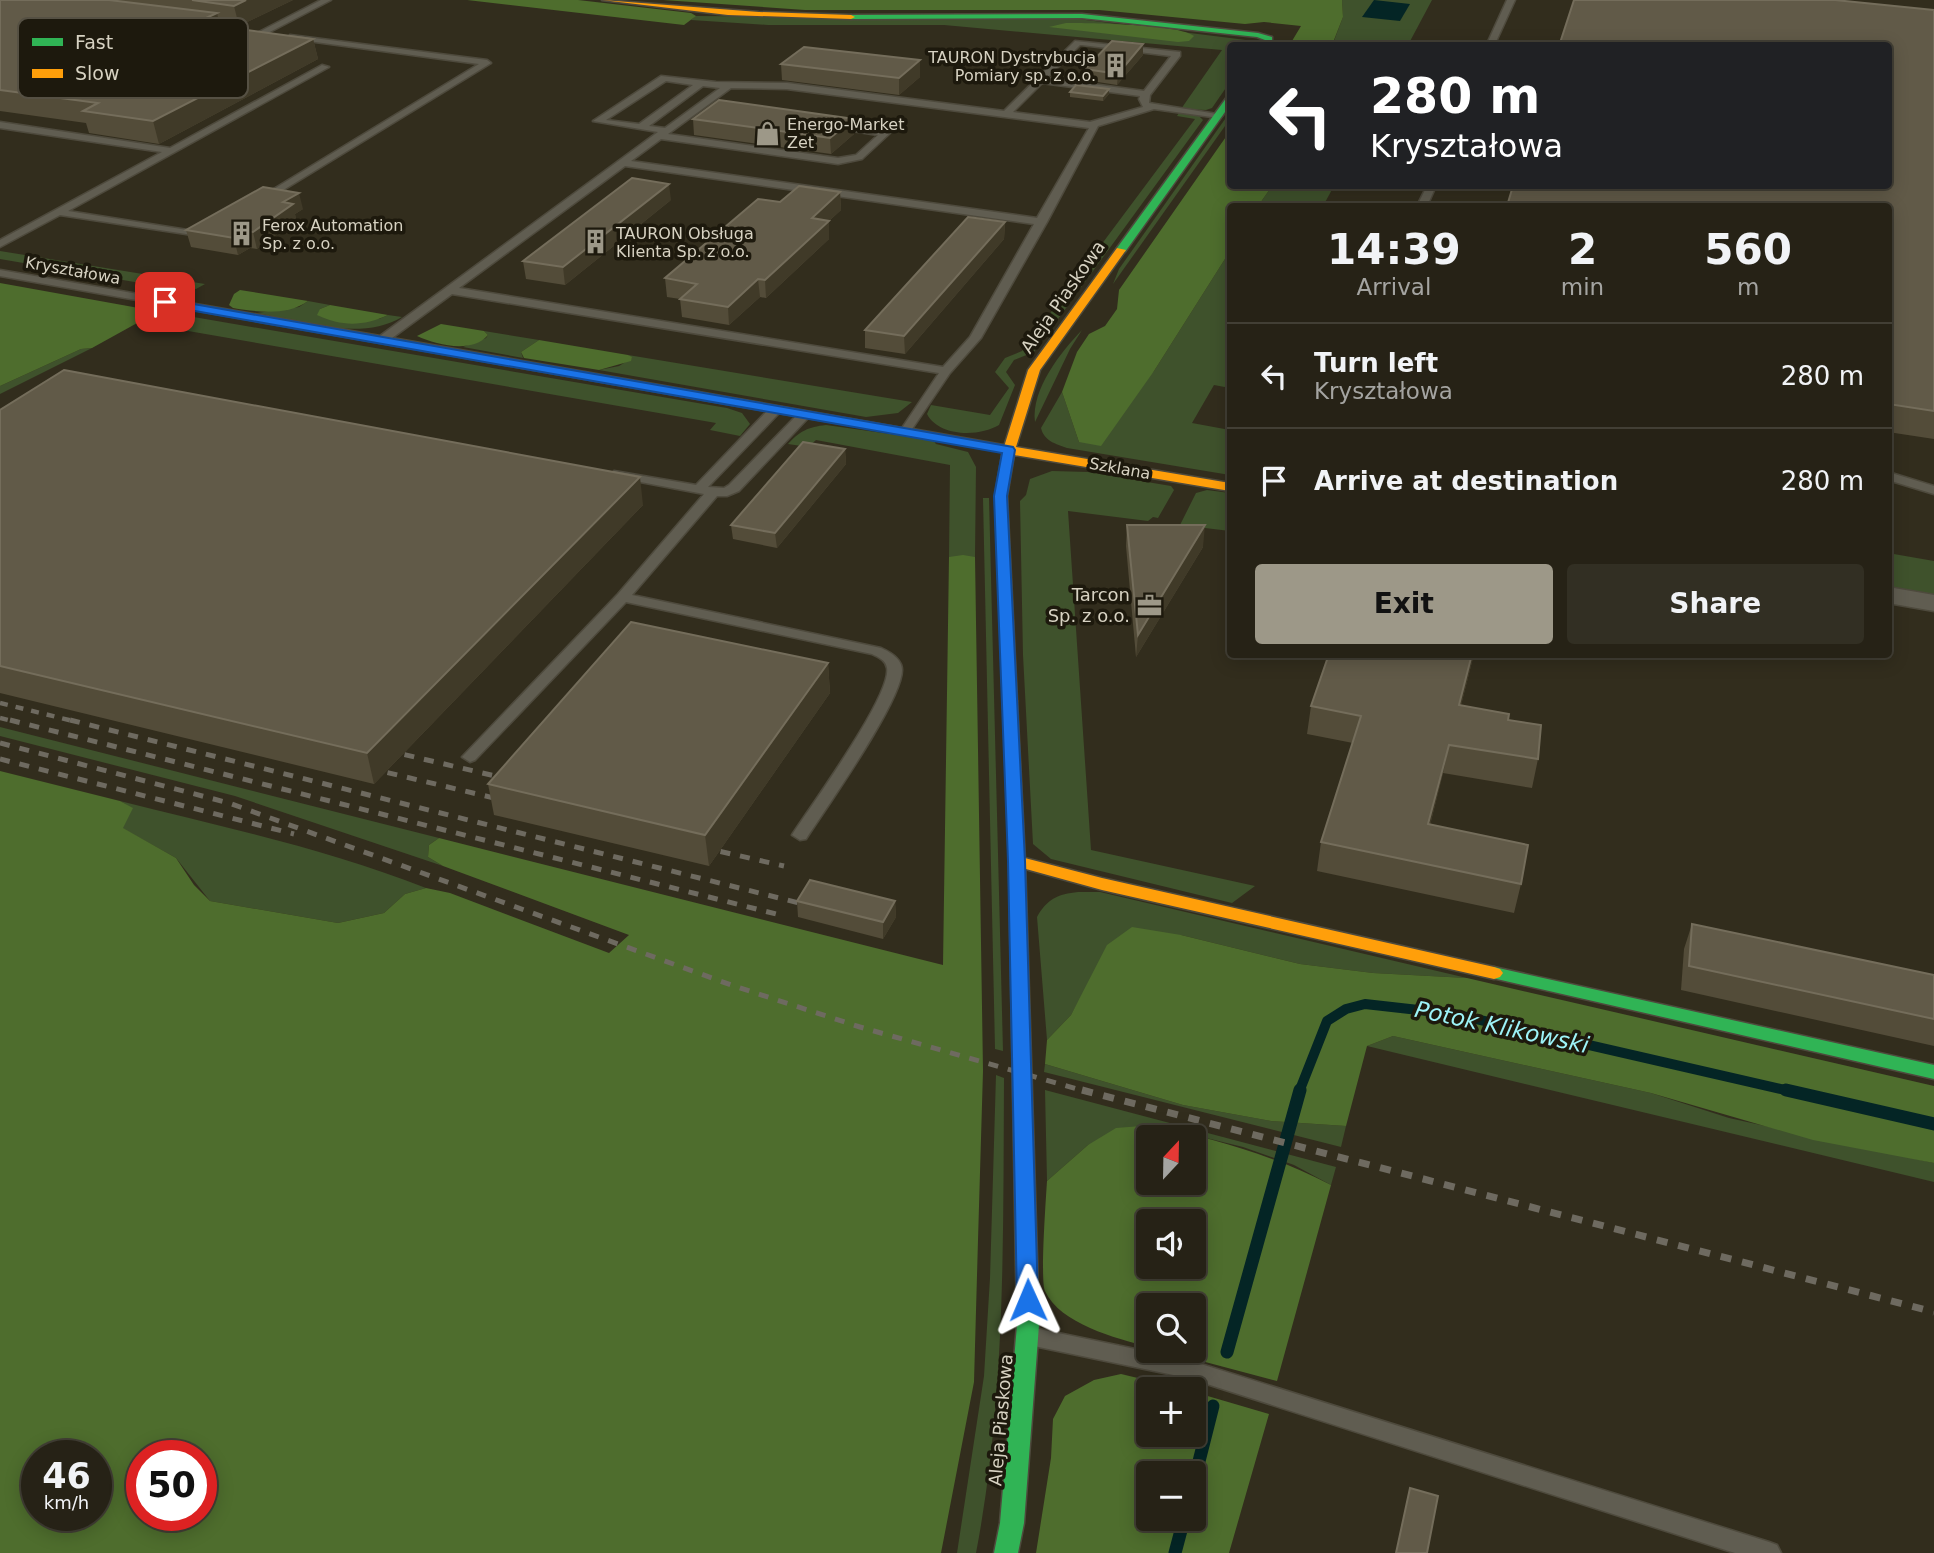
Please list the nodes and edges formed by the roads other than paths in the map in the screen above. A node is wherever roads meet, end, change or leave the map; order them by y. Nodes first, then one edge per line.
1 (327, 0) edge
2 (606, 0) edge
3 (1511, 0) edge
4 (248, 31) edge
5 (261, 33) junction
6 (1269, 42) edge
7 (1492, 42) edge
8 (325, 67) dead end
9 (1040, 80) junction
10 (701, 83) junction
11 (729, 85) junction
12 (1146, 93) junction
13 (1227, 103) edge
14 (700, 107) junction
15 (1150, 108) junction
16 (713, 109) edge
17 (1006, 114) junction
18 (1219, 115) junction
19 (822, 123) edge
20 (0, 125) edge
21 (1091, 125) junction
22 (640, 128) junction
23 (663, 134) junction
24 (174, 151) junction
25 (622, 163) junction
26 (254, 204) edge
27 (57, 212) junction
28 (1042, 222) junction
29 (213, 229) edge
30 (0, 244) edge
31 (0, 273) edge
32 (450, 290) junction
33 (382, 340) junction
34 (946, 371) junction
35 (776, 409) junction
36 (805, 414) junction
37 (906, 430) junction
38 (1009, 450) junction
39 (603, 471) edge
40 (1892, 477) edge
41 (1227, 486) edge
42 (699, 489) junction
43 (1934, 491) edge
44 (713, 492) junction
45 (1892, 596) edge
46 (623, 597) junction
47 (1934, 603) edge
48 (470, 757) dead end
49 (800, 835) dead end
50 (1017, 861) junction
51 (1934, 1072) edge
52 (1028, 1335) junction
53 (1006, 1553) edge
54 (1769, 1553) edge

1 - 5 lane
2 - 6 main road
3 - 7 lane
4 - 5 lane
5 - 26 lane
8 - 24 lane
9 - 12 lane
9 - 12 lane
9 - 17 lane
10 - 11 lane
10 - 22 lane
10 - 22 lane
11 - 14 lane
11 - 17 lane
12 - 15 lane
13 - 18 main road, Aleja Piaskowa
14 - 16 lane
14 - 23 lane
15 - 18 lane
15 - 21 lane
17 - 21 lane
18 - 38 main road, Aleja Piaskowa
19 - 23 lane
20 - 24 lane
21 - 28 lane
22 - 23 lane
23 - 25 lane
24 - 27 lane
25 - 28 lane
25 - 32 lane
27 - 29 lane
27 - 30 lane
28 - 34 lane
31 - 33 lane, Kryształowa
32 - 33 lane
32 - 34 lane
33 - 35 lane, Kryształowa
34 - 37 lane
35 - 36 lane, Kryształowa
35 - 42 lane
36 - 37 lane, Kryształowa
36 - 44 lane
37 - 38 lane, Kryształowa
38 - 41 main road, Szklana
38 - 50 main road, Aleja Piaskowa
39 - 42 lane
40 - 43 lane
42 - 44 lane
44 - 46 lane
45 - 47 street
46 - 48 lane
46 - 49 lane
50 - 51 main road
50 - 52 main road, Aleja Piaskowa
52 - 53 main road, Aleja Piaskowa
52 - 54 lane

